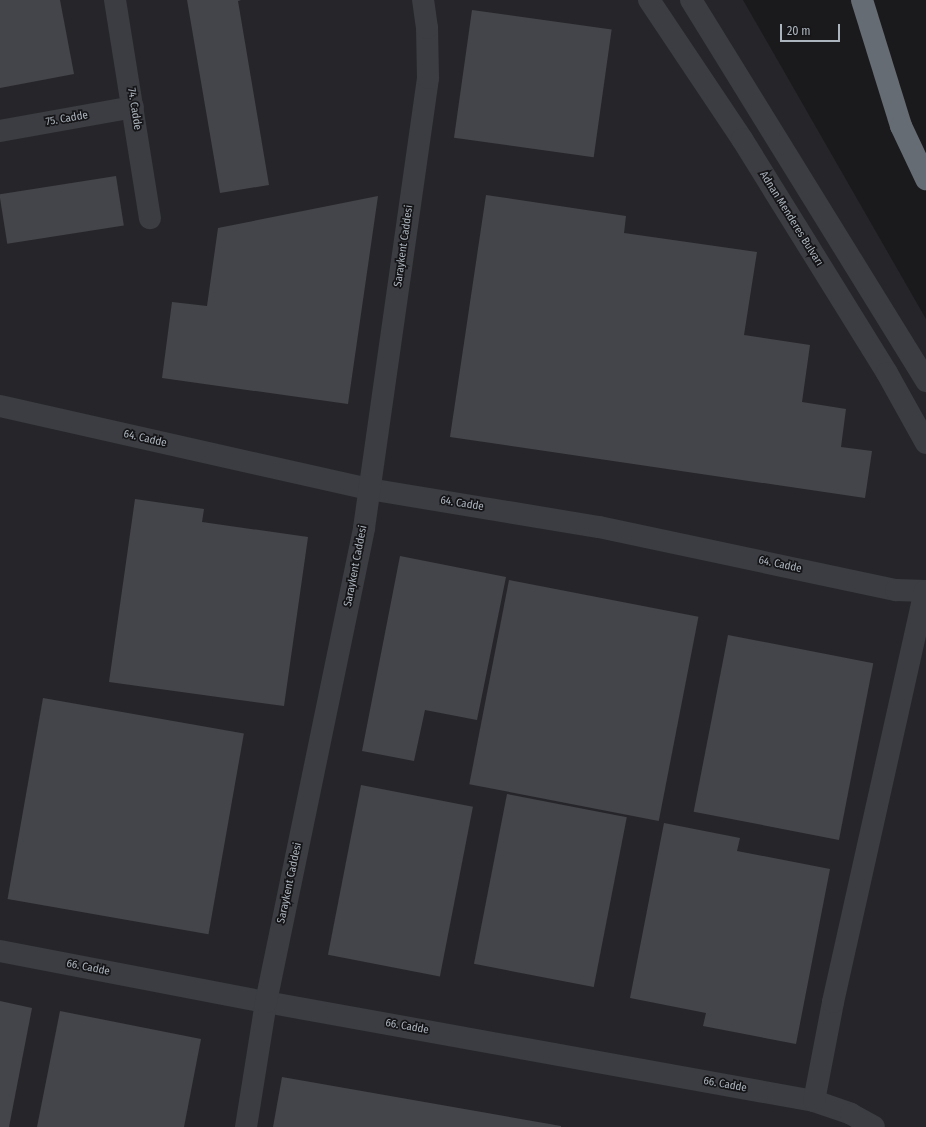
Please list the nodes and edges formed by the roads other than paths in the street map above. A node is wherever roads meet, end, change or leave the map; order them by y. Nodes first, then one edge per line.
1 (115, 0) edge
2 (423, 0) edge
3 (648, 0) edge
4 (691, 0) edge
5 (862, 0) edge
6 (133, 107) junction
7 (0, 131) edge
8 (926, 179) edge
9 (150, 218) dead end
10 (926, 381) edge
11 (0, 406) edge
12 (926, 443) edge
13 (369, 490) junction
14 (926, 591) edge
15 (0, 951) edge
16 (266, 1002) junction
17 (814, 1101) junction
18 (246, 1127) edge
19 (874, 1127) edge

1 - 6 street, 74. Cadde
2 - 13 street, Saraykent Caddesi
3 - 12 street, Adnan Menderes Bulvarı
4 - 10 street
5 - 8 highway
6 - 7 street, 75. Cadde
6 - 9 street, 74. Cadde
11 - 13 street, 64. Cadde
13 - 14 street, 64. Cadde
13 - 16 street, Saraykent Caddesi
14 - 17 street
15 - 16 street, 66. Cadde
16 - 17 street, 66. Cadde
16 - 18 street, Saraykent Caddesi
17 - 19 street, 66. Cadde

